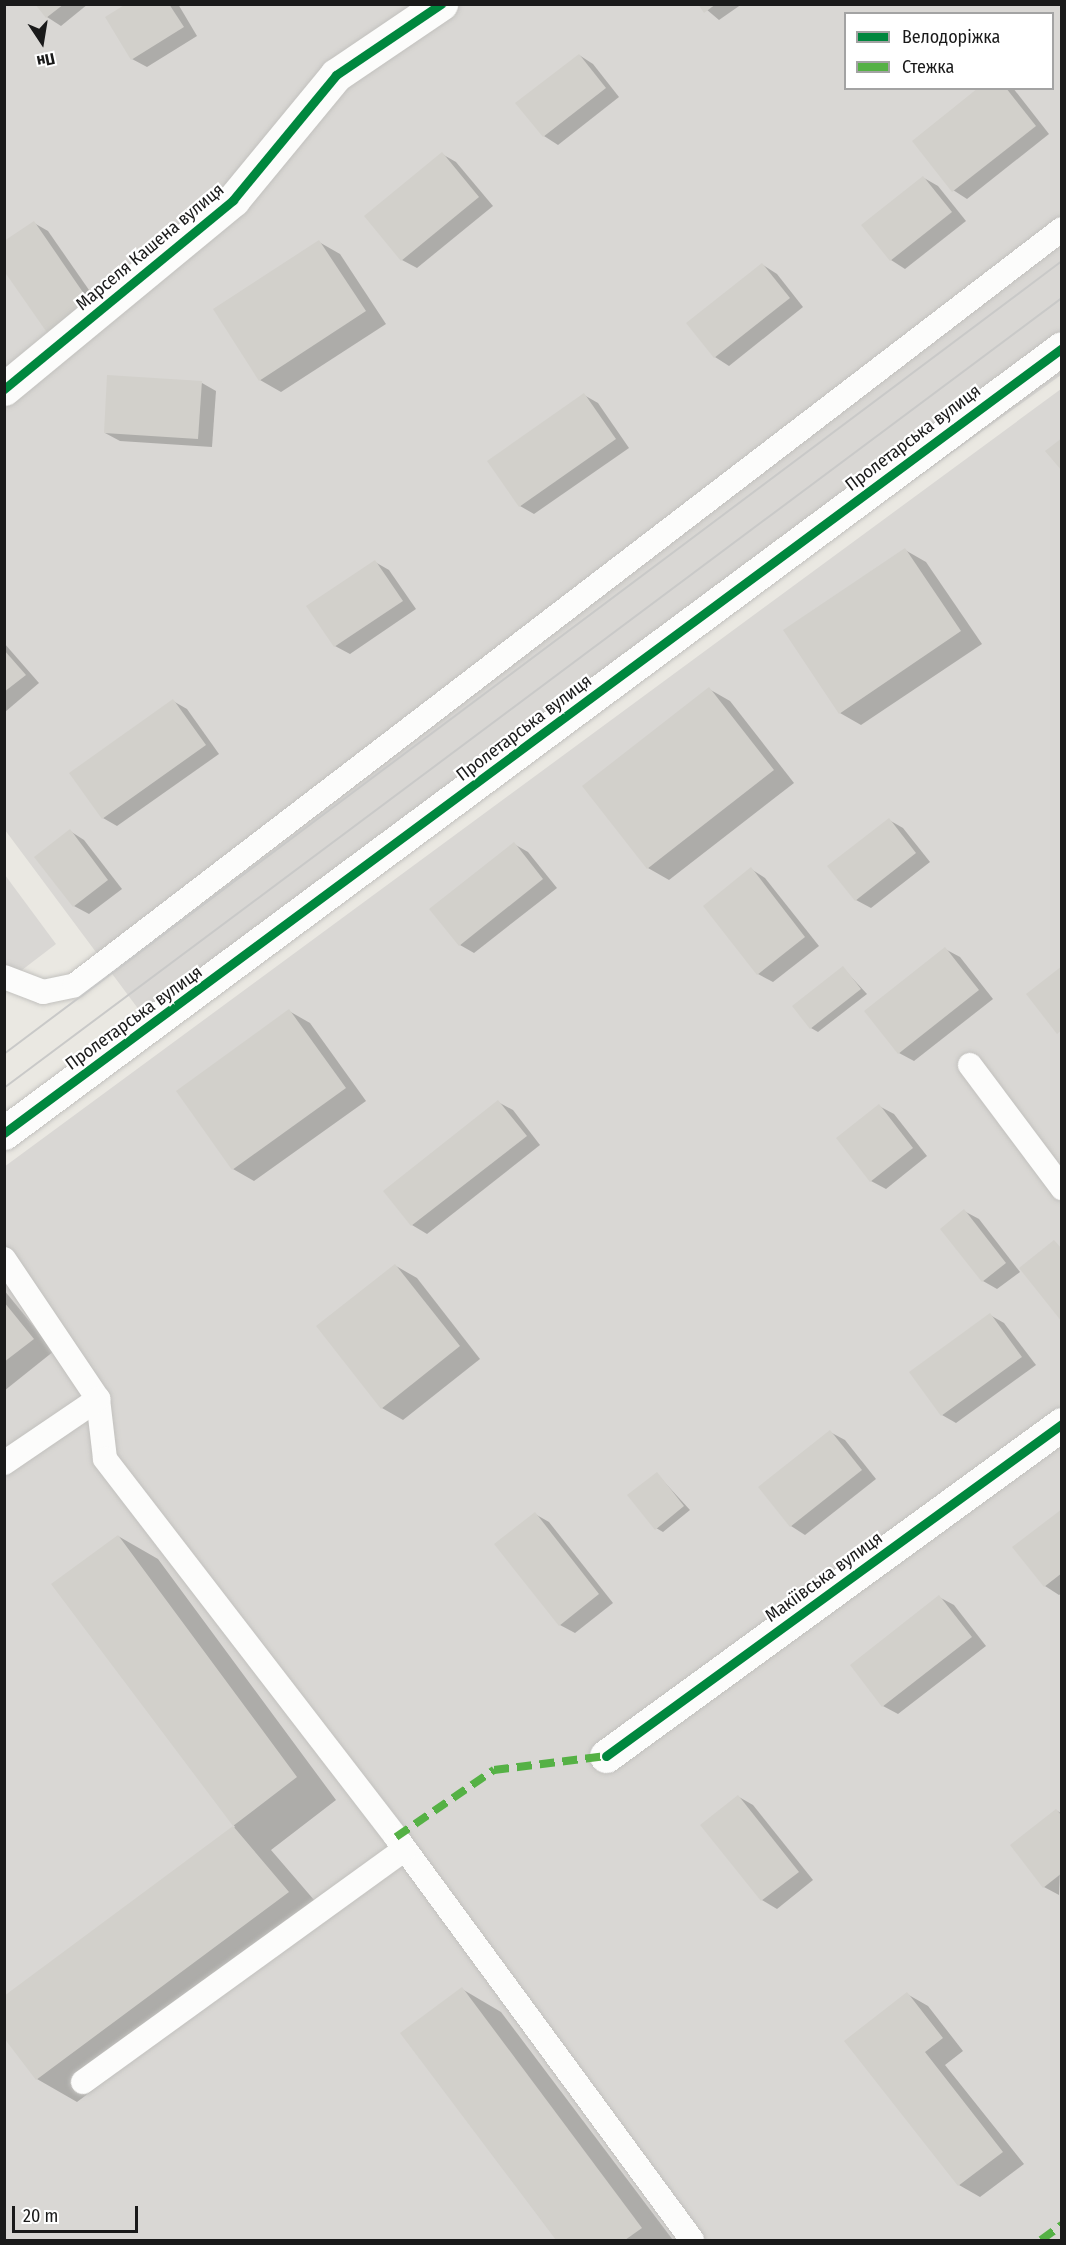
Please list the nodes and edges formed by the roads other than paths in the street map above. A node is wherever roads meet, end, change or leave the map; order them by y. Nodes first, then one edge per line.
1 (441, 4) edge
2 (1062, 229) edge
3 (1062, 348) edge
4 (4, 389) edge
5 (4, 977) edge
6 (970, 1065) dead end
7 (4, 1133) edge
8 (1062, 1188) edge
9 (4, 1259) edge
10 (98, 1399) junction
11 (1062, 1424) edge
12 (4, 1463) edge
13 (606, 1756) dead end
14 (405, 1849) junction
15 (83, 2082) dead end
16 (692, 2241) edge

1 - 4 street, Марселя Кашена вулиця
2 - 5 lane
3 - 7 street, Пролетарська вулиця
6 - 8 lane
9 - 10 lane
10 - 12 lane
10 - 14 lane
11 - 13 street, Макіївська вулиця
14 - 15 lane
14 - 16 lane

